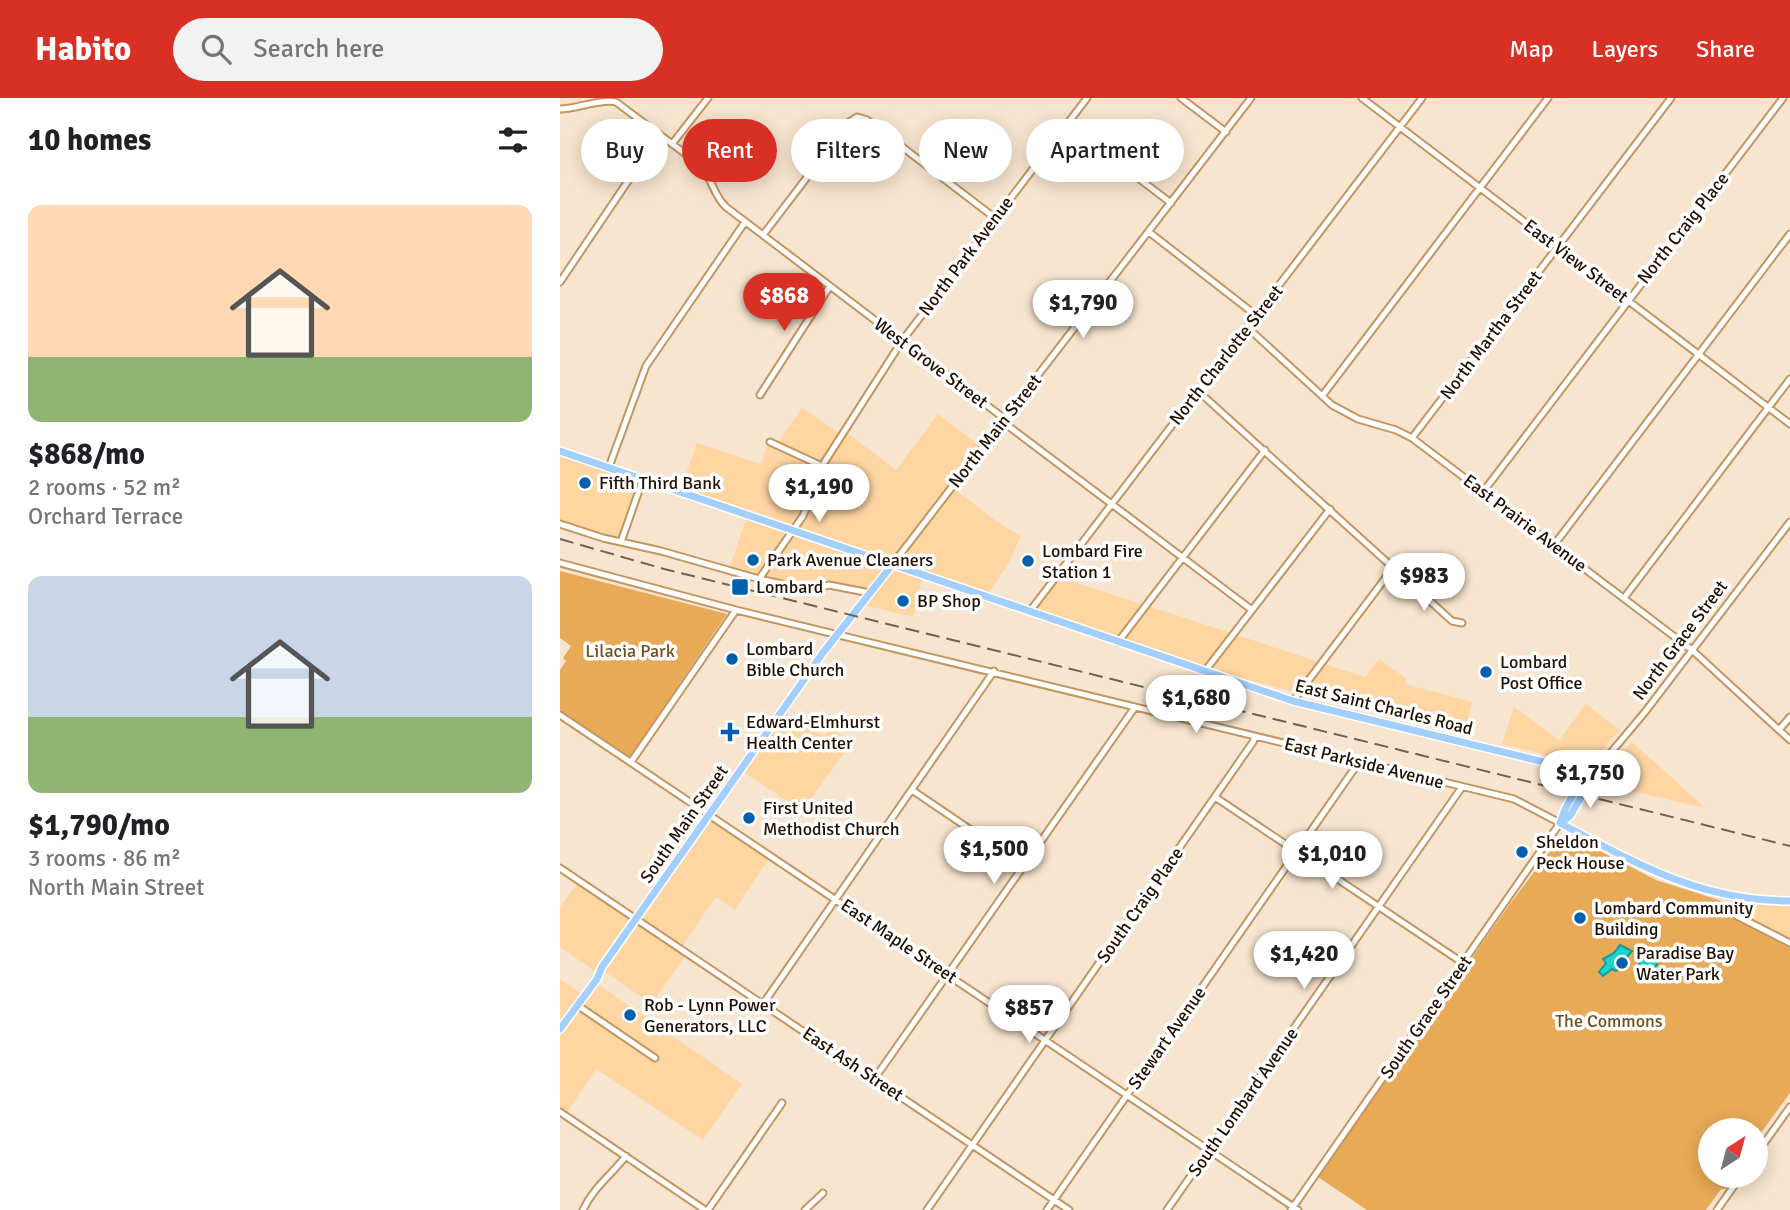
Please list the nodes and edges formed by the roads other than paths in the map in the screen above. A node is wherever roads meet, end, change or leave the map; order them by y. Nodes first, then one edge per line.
1 (708, 98) edge
2 (1087, 98) edge
3 (1181, 98) edge
4 (1251, 98) edge
5 (1362, 98) edge
6 (1422, 98) edge
7 (1548, 98) edge
8 (1671, 98) edge
9 (1784, 99) edge
10 (560, 109) edge
11 (637, 119) edge
12 (1071, 119) edge
13 (1400, 127) junction
14 (1226, 132) junction
15 (668, 142) edge
16 (672, 145) junction
17 (1026, 178) edge
18 (627, 182) edge
19 (1143, 182) edge
20 (1480, 188) junction
21 (1171, 203) junction
22 (995, 218) junction
23 (746, 222) junction
24 (1149, 232) junction
25 (1790, 234) edge
26 (763, 235) junction
27 (1558, 247) junction
28 (560, 282) edge
29 (830, 286) junction
30 (1628, 300) junction
31 (1256, 316) junction
32 (1248, 327) junction
33 (902, 341) junction
34 (1698, 354) junction
35 (1790, 379) edge
36 (1198, 391) junction
37 (760, 395) dead end
38 (1322, 396) junction
39 (1768, 408) junction
40 (1004, 421) junction
41 (1790, 424) edge
42 (1412, 438) junction
43 (770, 442) dead end
44 (1265, 450) junction
45 (560, 451) edge
46 (822, 466) junction
47 (609, 467) junction
48 (643, 479) junction
49 (1483, 492) junction
50 (1112, 503) junction
51 (1330, 509) junction
52 (1790, 522) edge
53 (560, 524) edge
54 (792, 530) junction
55 (621, 542) junction
56 (1554, 545) junction
57 (1183, 557) junction
58 (560, 563) edge
59 (892, 565) junction
60 (1393, 568) junction
61 (758, 579) junction
62 (870, 593) junction
63 (1624, 598) junction
64 (736, 610) junction
65 (1252, 610) junction
66 (1030, 611) junction
67 (1462, 623) dead end
68 (837, 633) junction
69 (1118, 642) junction
70 (1692, 650) junction
71 (994, 671) junction
72 (1205, 671) junction
73 (1293, 701) junction
74 (1135, 708) junction
75 (560, 715) edge
76 (1790, 718) edge
77 (1779, 730) junction
78 (1255, 736) junction
79 (1790, 740) edge
80 (631, 762) junction
81 (1359, 762) junction
82 (1593, 774) junction
83 (1462, 787) junction
84 (912, 790) junction
85 (1215, 797) junction
86 (709, 814) junction
87 (1560, 823) junction
88 (1297, 851) junction
89 (1024, 866) junction
90 (560, 868) edge
91 (1736, 897) junction
92 (836, 899) junction
93 (1790, 901) edge
94 (1379, 906) junction
95 (636, 919) junction
96 (1790, 943) edge
97 (1463, 963) junction
98 (948, 975) junction
99 (763, 1004) junction
100 (577, 1005) junction
101 (562, 1024) edge
102 (1046, 1040) junction
103 (655, 1058) dead end
104 (875, 1078) junction
105 (1127, 1095) junction
106 (782, 1103) dead end
107 (1790, 1107) edge
108 (560, 1112) edge
109 (1768, 1138) edge
110 (972, 1145) junction
111 (1209, 1150) junction
112 (626, 1156) junction
113 (1733, 1188) edge
114 (823, 1193) dead end
115 (1054, 1200) junction
116 (1294, 1209) edge
117 (583, 1210) edge
118 (707, 1210) edge
119 (804, 1210) edge
120 (927, 1210) edge
121 (1047, 1210) edge
122 (1069, 1210) edge
123 (1167, 1210) edge
124 (1717, 1210) edge

1 - 16 street
2 - 12 street, North Park Avenue
3 - 14 street
4 - 14 street, North Main Street
5 - 13 street, East View Street
6 - 13 street, North Charlotte Street
7 - 20 street
8 - 27 street, North Martha Street
9 - 30 street, North Craig Place
10 - 11 street, West Grove Street
13 - 20 street, East View Street
13 - 31 street, North Charlotte Street
14 - 21 street, North Main Street
15 - 16 street, West Grove Street
16 - 23 street, West Grove Street
17 - 22 street, North Park Avenue
18 - 28 street
19 - 21 street
20 - 27 street, East View Street
20 - 38 street
21 - 24 street, North Main Street
22 - 26 street
22 - 33 street, North Park Avenue
23 - 26 street, West Grove Street
23 - 47 street
24 - 31 street
24 - 40 street, North Main Street
25 - 34 street
26 - 29 street, West Grove Street
27 - 30 street, East View Street
27 - 42 street, North Martha Street
29 - 33 street, West Grove Street
29 - 37 street
30 - 34 street, East View Street
30 - 49 street, North Craig Place
31 - 32 street, North Charlotte Street
32 - 36 street, North Charlotte Street
32 - 38 street, East Prairie Avenue
33 - 40 street, West Grove Street
33 - 46 street, North Park Avenue
34 - 39 street, East View Street
34 - 56 street
35 - 39 street
36 - 44 street
36 - 50 street, North Charlotte Street
38 - 42 street, East Prairie Avenue
39 - 41 street, East View Street
39 - 63 street
40 - 50 street, West Grove Street
40 - 59 street, North Main Street
42 - 49 street, East Prairie Avenue
43 - 46 street
44 - 51 street
44 - 57 street
45 - 47 main road, East Saint Charles Road
46 - 54 street, North Park Avenue
47 - 48 main road, East Saint Charles Road
48 - 54 main road, East Saint Charles Road
48 - 55 street
49 - 56 street, East Prairie Avenue
50 - 57 street, West Grove Street
50 - 66 street, North Charlotte Street
51 - 60 street
51 - 65 street
52 - 70 street, North Grace Street
53 - 55 street
54 - 59 main road, East Saint Charles Road
54 - 61 street, North Park Avenue
55 - 61 street
56 - 63 street, East Prairie Avenue
57 - 65 street, West Grove Street
57 - 69 street
58 - 64 street, East Parkside Avenue
59 - 62 main road, South Main Street
59 - 66 main road, East Saint Charles Road
60 - 67 street
60 - 73 street
61 - 62 street
62 - 68 main road, South Main Street
63 - 70 street, East Prairie Avenue
64 - 68 street, East Parkside Avenue
64 - 80 street
65 - 72 street
66 - 69 main road, East Saint Charles Road
68 - 71 street, East Parkside Avenue
68 - 86 main road, South Main Street
69 - 72 main road, East Saint Charles Road
70 - 77 street, East Prairie Avenue
70 - 82 street, North Grace Street
71 - 74 street, East Parkside Avenue
71 - 84 street
72 - 73 main road, East Saint Charles Road
73 - 82 main road, East Saint Charles Road
74 - 78 street, East Parkside Avenue
74 - 89 street
75 - 80 street, East Maple Street
76 - 77 street
77 - 79 street, East Prairie Avenue
78 - 81 street, East Parkside Avenue
78 - 85 street, South Craig Place
80 - 86 street, East Maple Street
81 - 83 street, East Parkside Avenue
81 - 88 street, Stewart Avenue
82 - 87 main road, North Grace Street
83 - 87 street, East Parkside Avenue
83 - 94 street, South Lombard Avenue
84 - 89 street
84 - 92 street
85 - 88 street
85 - 102 street, South Craig Place
86 - 92 street, East Maple Street
86 - 95 main road, South Main Street
87 - 91 main road
87 - 97 street, South Grace Street
88 - 94 street
88 - 105 street, Stewart Avenue
89 - 98 street
90 - 95 street, East Ash Street
91 - 93 main road
91 - 96 street
92 - 98 street, East Maple Street
92 - 99 street
94 - 97 street
94 - 111 street, South Lombard Avenue
95 - 99 street, East Ash Street
95 - 100 main road, South Main Street
97 - 116 street, South Grace Street
98 - 102 street, East Maple Street
98 - 104 street
99 - 104 street, East Ash Street
100 - 101 main road, South Main Street
100 - 103 street
102 - 105 street, East Maple Street
102 - 110 street, South Craig Place
104 - 110 street, East Ash Street
105 - 111 street, East Maple Street
105 - 115 street, Stewart Avenue
106 - 118 street
107 - 109 street
108 - 112 street
110 - 115 street, East Ash Street
110 - 120 street, South Craig Place
111 - 116 street, East Maple Street
111 - 123 street, South Lombard Avenue
112 - 117 street
112 - 118 street
113 - 124 street
114 - 119 street
115 - 121 street, Stewart Avenue
115 - 122 street, East Ash Street

